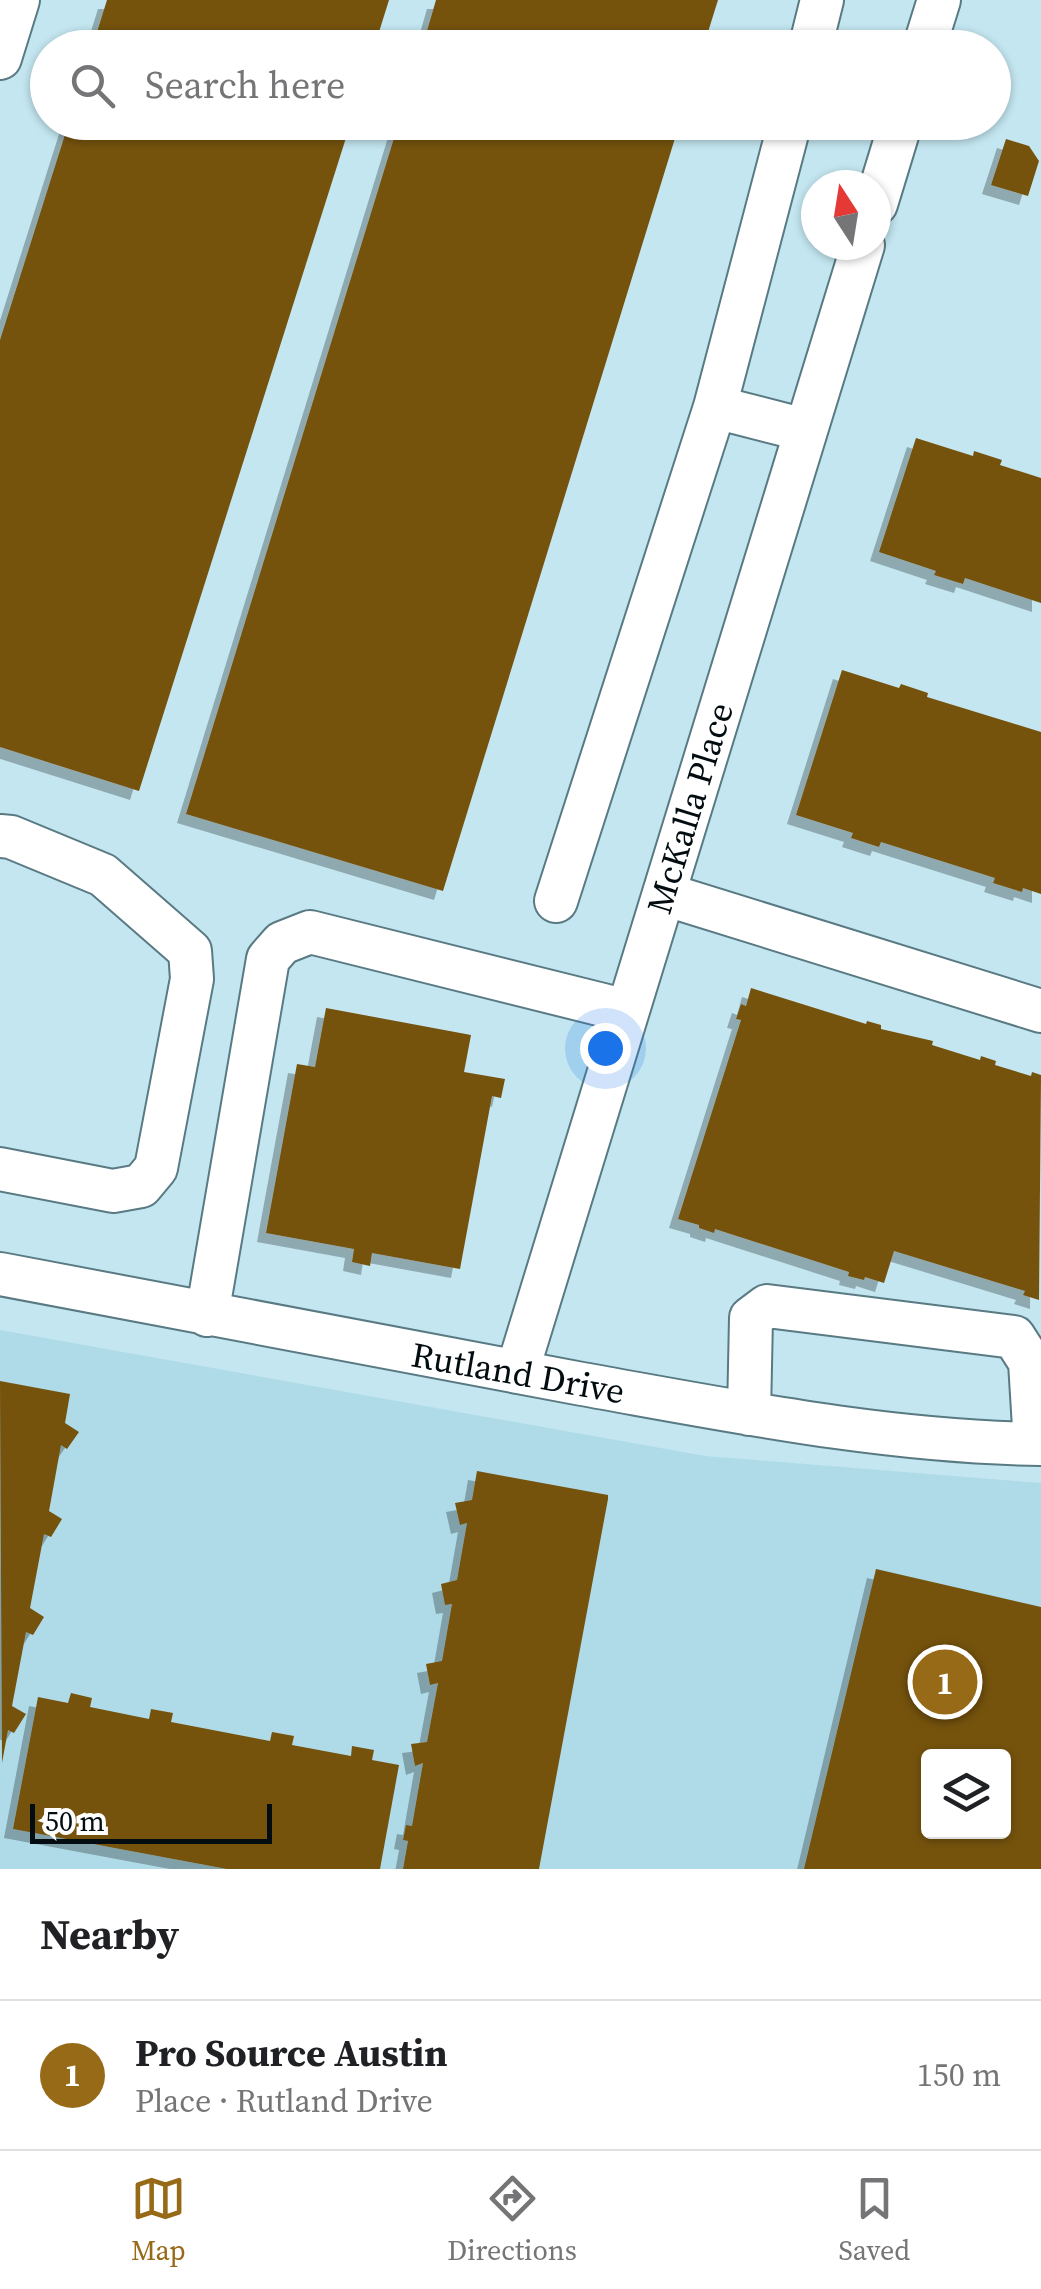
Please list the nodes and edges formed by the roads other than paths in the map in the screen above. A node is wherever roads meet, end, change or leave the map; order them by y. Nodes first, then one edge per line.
1 (18, 0) edge
2 (822, 0) edge
3 (939, 0) edge
4 (814, 30) edge
5 (930, 30) edge
6 (0, 58) edge
7 (785, 140) edge
8 (896, 140) edge
9 (886, 170) edge
10 (858, 260) edge
11 (716, 407) junction
12 (804, 430) junction
13 (0, 836) edge
14 (664, 894) junction
15 (556, 901) dead end
16 (627, 1011) junction
17 (1041, 1012) edge
18 (0, 1170) edge
19 (0, 1274) edge
20 (207, 1315) junction
21 (517, 1372) junction
22 (748, 1414) junction
23 (1038, 1444) edge

1 - 6 street
2 - 4 street
3 - 5 street
7 - 11 street
8 - 9 street
10 - 12 street, McKalla Place
11 - 12 street
11 - 15 street
12 - 14 street, McKalla Place
13 - 18 street
14 - 16 street, McKalla Place
14 - 17 street
16 - 20 street
16 - 21 street, McKalla Place
19 - 20 street, Rutland Drive
20 - 21 street, Rutland Drive
21 - 22 street, Rutland Drive
22 - 23 street, Rutland Drive
22 - 23 street

